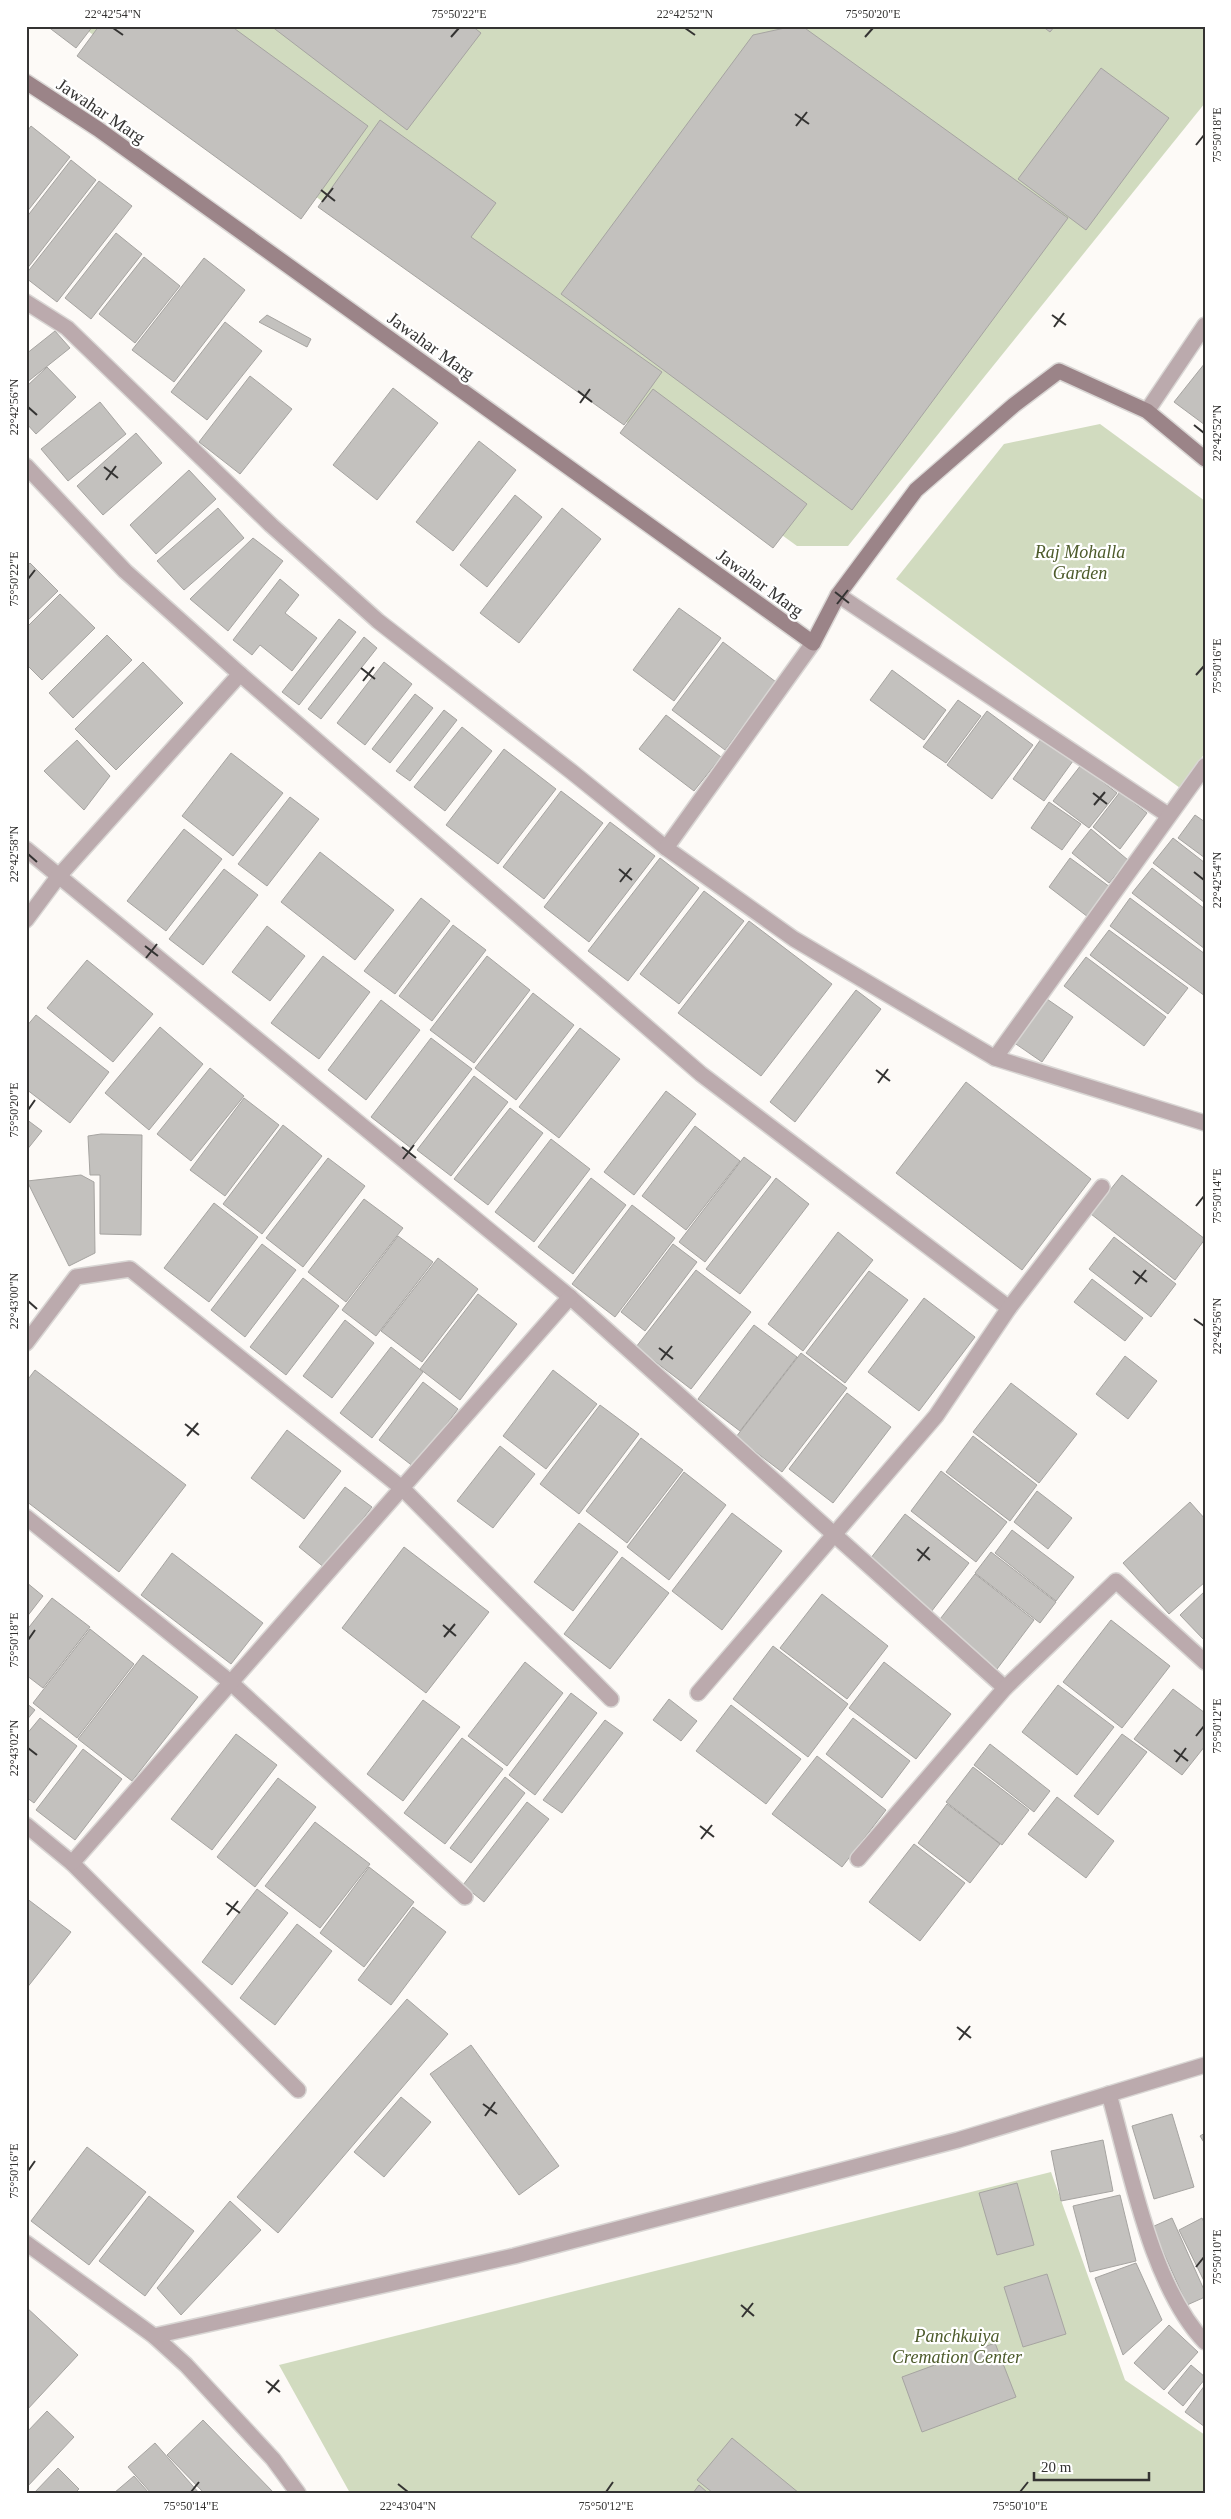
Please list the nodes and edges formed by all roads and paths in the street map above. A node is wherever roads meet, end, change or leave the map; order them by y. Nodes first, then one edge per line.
1 (26, 82) edge
2 (26, 302) edge
3 (1205, 325) edge
4 (1147, 411) junction
5 (1205, 458) edge
6 (26, 466) edge
7 (838, 595) junction
8 (813, 643) junction
9 (240, 674) junction
10 (1205, 766) edge
11 (1168, 815) junction
12 (666, 848) junction
13 (26, 849) edge
14 (58, 877) junction
15 (26, 920) edge
16 (995, 1058) junction
17 (1205, 1124) edge
18 (1102, 1187) dead end
19 (570, 1296) junction
20 (1009, 1308) junction
21 (26, 1343) edge
22 (404, 1489) junction
23 (26, 1517) edge
24 (833, 1533) junction
25 (1205, 1662) edge
26 (229, 1681) junction
27 (1005, 1688) junction
28 (698, 1693) dead end
29 (611, 1699) dead end
30 (26, 1826) edge
31 (858, 1859) dead end
32 (72, 1863) junction
33 (465, 1896) dead end
34 (1205, 2065) edge
35 (298, 2090) dead end
36 (1109, 2094) junction
37 (26, 2242) edge
38 (154, 2336) junction
39 (1203, 2337) edge
40 (298, 2493) edge

1 - 8 street, Jawahar Marg
2 - 12 street
3 - 4 street
4 - 5 street
4 - 7 street
6 - 9 street
7 - 8 street
7 - 11 street
8 - 12 street
9 - 14 street
9 - 20 street
10 - 11 street
11 - 16 street
12 - 16 street
13 - 14 street
14 - 15 street
14 - 19 street
16 - 17 street
18 - 20 street
19 - 22 street
19 - 24 street
20 - 24 street
21 - 22 street
22 - 26 street
22 - 29 street
23 - 26 street
24 - 27 street
24 - 28 street
25 - 27 street
26 - 32 street
26 - 33 street
27 - 31 street
30 - 32 street
32 - 35 street
34 - 36 street
36 - 38 street
36 - 39 street
37 - 38 street
38 - 40 street

